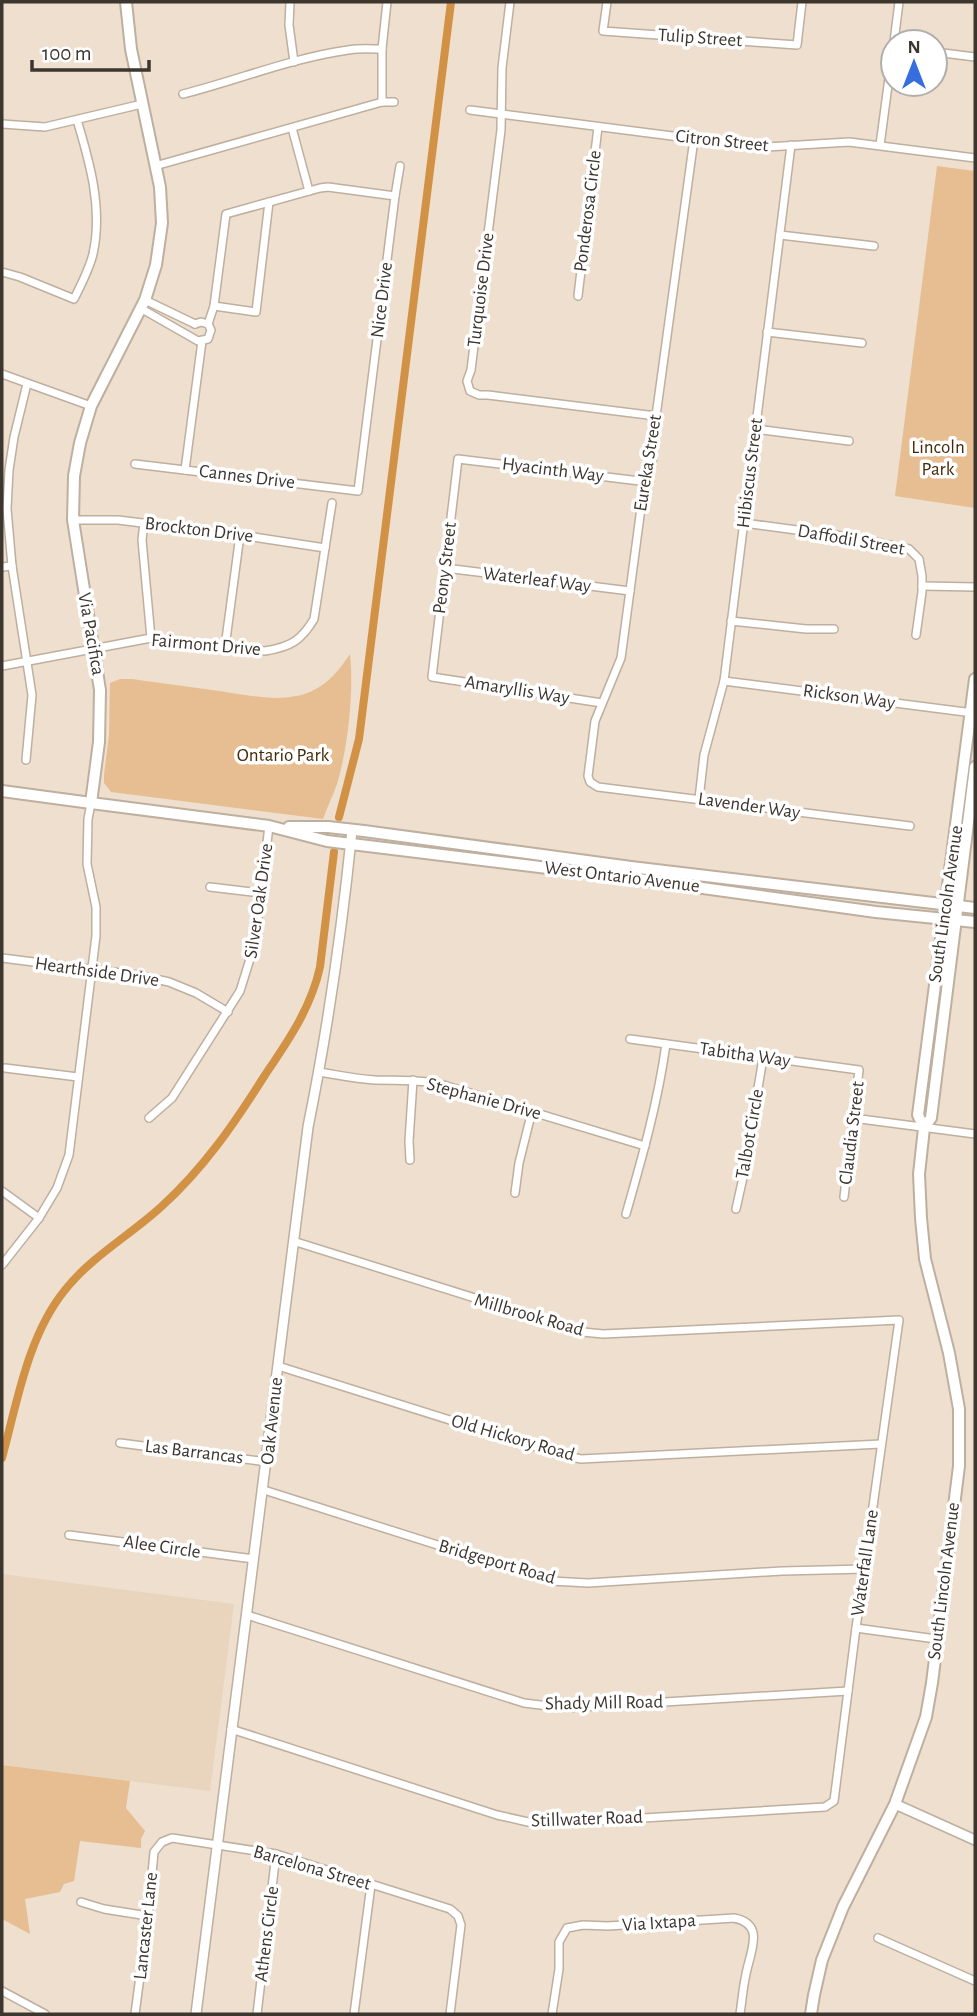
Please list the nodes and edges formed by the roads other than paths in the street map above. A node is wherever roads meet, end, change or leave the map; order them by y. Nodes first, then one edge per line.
1 (126, 2) edge
2 (290, 2) edge
3 (387, 2) edge
4 (510, 2) edge
5 (607, 2) edge
6 (802, 2) edge
7 (899, 2) edge
8 (896, 28) edge
9 (382, 49) junction
10 (949, 54) edge
11 (975, 57) edge
12 (294, 62) junction
13 (183, 94) dead end
14 (886, 98) edge
15 (382, 102) junction
16 (394, 102) dead end
17 (142, 104) junction
18 (470, 110) dead end
19 (501, 114) junction
20 (77, 120) junction
21 (2, 124) edge
22 (598, 127) junction
23 (292, 128) junction
24 (694, 138) junction
25 (791, 145) junction
26 (880, 145) junction
27 (975, 158) edge
28 (155, 166) junction
29 (400, 166) dead end
30 (309, 191) junction
31 (396, 195) junction
32 (269, 202) junction
33 (779, 235) junction
34 (874, 246) dead end
35 (2, 272) edge
36 (578, 296) dead end
37 (144, 304) junction
38 (214, 306) junction
39 (195, 324) junction
40 (208, 324) junction
41 (767, 332) junction
42 (193, 337) junction
43 (202, 341) junction
44 (862, 343) dead end
45 (2, 374) edge
46 (27, 384) junction
47 (91, 406) junction
48 (656, 416) junction
49 (755, 429) junction
50 (849, 441) dead end
51 (458, 458) joint
52 (135, 464) dead end
53 (5, 469) edge
54 (185, 470) junction
55 (648, 482) junction
56 (358, 491) joint
57 (332, 503) dead end
58 (73, 520) junction
59 (144, 523) junction
60 (744, 523) junction
61 (240, 535) junction
62 (325, 548) junction
63 (12, 566) junction
64 (2, 567) edge
65 (445, 568) junction
66 (922, 586) junction
67 (975, 587) edge
68 (630, 592) junction
69 (732, 621) junction
70 (834, 629) dead end
71 (916, 635) dead end
72 (151, 638) junction
73 (225, 647) junction
74 (94, 650) junction
75 (28, 661) junction
76 (2, 666) edge
77 (432, 677) joint
78 (975, 679) edge
79 (724, 681) junction
80 (602, 703) junction
81 (973, 713) edge
82 (26, 760) dead end
83 (975, 767) edge
84 (590, 782) joint
85 (2, 792) edge
86 (699, 799) junction
87 (91, 803) junction
88 (910, 826) dead end
89 (269, 827) junction
90 (352, 830) junction
91 (351, 844) junction
92 (210, 887) dead end
93 (261, 893) junction
94 (952, 905) junction
95 (975, 908) edge
96 (950, 920) junction
97 (975, 922) edge
98 (2, 958) edge
99 (92, 970) junction
100 (228, 1012) junction
101 (630, 1039) dead end
102 (666, 1044) junction
103 (763, 1058) junction
104 (5, 1068) dead end
105 (859, 1070) joint
106 (319, 1072) junction
107 (78, 1077) junction
108 (413, 1080) junction
109 (532, 1111) junction
110 (149, 1118) dead end
111 (853, 1118) junction
112 (924, 1128) junction
113 (975, 1134) edge
114 (645, 1146) junction
115 (410, 1160) dead end
116 (2, 1191) edge
117 (515, 1193) dead end
118 (844, 1197) dead end
119 (736, 1209) dead end
120 (626, 1214) dead end
121 (39, 1218) junction
122 (293, 1241) junction
123 (2, 1265) edge
124 (899, 1320) joint
125 (278, 1366) junction
126 (120, 1443) dead end
127 (881, 1444) junction
128 (267, 1462) junction
129 (264, 1490) junction
130 (69, 1535) dead end
131 (254, 1559) junction
132 (865, 1569) junction
133 (247, 1615) junction
134 (856, 1628) junction
135 (936, 1639) junction
136 (848, 1691) junction
137 (231, 1729) junction
138 (830, 1804) joint
139 (895, 1804) junction
140 (975, 1840) edge
141 (162, 1842) joint
142 (217, 1844) junction
143 (276, 1854) junction
144 (371, 1885) junction
145 (80, 1902) dead end
146 (148, 1916) junction
147 (878, 1938) dead end
148 (975, 1981) edge
149 (2, 1991) edge
150 (45, 2014) edge
151 (135, 2014) edge
152 (196, 2014) edge
153 (257, 2014) edge
154 (354, 2014) edge
155 (450, 2014) edge
156 (552, 2014) edge
157 (740, 2014) edge
158 (811, 2014) edge

1 - 17 main road, Via Pacifica
2 - 12 street
3 - 9 street
4 - 19 street, Turquoise Drive
5 - 6 street, Tulip Street
7 - 8 street
9 - 12 street
9 - 15 street
10 - 11 street
12 - 13 street
14 - 26 street
15 - 16 street
15 - 23 street
17 - 20 street
17 - 28 main road, Via Pacifica
18 - 19 street, Citron Street
19 - 22 street, Citron Street
19 - 48 street, Turquoise Drive
20 - 21 street
20 - 35 street
22 - 24 street, Citron Street
22 - 36 street, Ponderosa Circle
23 - 28 street
23 - 30 street
24 - 25 street, Citron Street
24 - 48 street, Eureka Street
25 - 26 street, Citron Street
25 - 33 street, Hibiscus Street
26 - 27 street, Citron Street
28 - 37 main road, Via Pacifica
29 - 31 street, Nice Drive
30 - 31 street
30 - 32 street
31 - 56 street, Nice Drive
32 - 38 street
32 - 38 street
33 - 34 street
33 - 41 street, Hibiscus Street
37 - 39 street
37 - 42 street
37 - 47 main road, Via Pacifica
38 - 40 street
39 - 40 street
39 - 42 street
40 - 43 street
41 - 44 street
41 - 49 street, Hibiscus Street
42 - 43 street
43 - 54 street
45 - 46 street
46 - 47 street
46 - 53 street
47 - 58 main road, Via Pacifica
48 - 55 street, Eureka Street
49 - 50 street
49 - 60 street, Hibiscus Street
51 - 55 street, Hyacinth Way
51 - 65 street, Peony Street
52 - 54 street, Cannes Drive
53 - 63 street
54 - 56 street, Cannes Drive
55 - 68 street, Eureka Street
57 - 62 street, Fairmont Drive
58 - 59 street, Brockton Drive
58 - 74 main road, Via Pacifica
59 - 61 street, Brockton Drive
59 - 72 street
60 - 66 street, Daffodil Street
60 - 69 street, Hibiscus Street
61 - 62 street, Brockton Drive
61 - 73 street
62 - 73 street, Fairmont Drive
63 - 64 street
63 - 75 street
65 - 68 street, Waterleaf Way
65 - 77 street, Peony Street
66 - 67 street
66 - 71 street, Daffodil Street
68 - 80 street, Eureka Street
69 - 70 street
69 - 79 street, Hibiscus Street
72 - 73 street, Fairmont Drive
72 - 74 street, Fairmont Drive
74 - 75 street, Fairmont Drive
74 - 87 main road, Via Pacifica
75 - 76 street, Fairmont Drive
75 - 82 street
77 - 80 street, Amaryllis Way
78 - 81 main road, South Lincoln Avenue
79 - 81 street, Rickson Way
79 - 86 street, Hibiscus Street
80 - 84 street, Eureka Street
81 - 94 main road, South Lincoln Avenue
83 - 94 main road, South Lincoln Avenue
84 - 86 street, Lavender Way
85 - 87 main road, West Ontario Avenue
86 - 88 street, Lavender Way
87 - 89 main road, West Ontario Avenue
87 - 99 street, Via Pacifica
89 - 90 main road, West Ontario Avenue
89 - 91 main road, West Ontario Avenue
89 - 93 street, Silver Oak Drive
90 - 91 street, Oak Avenue
90 - 94 main road, West Ontario Avenue
91 - 96 main road, West Ontario Avenue
91 - 106 street, Oak Avenue
92 - 93 street
93 - 100 street, Silver Oak Drive
94 - 95 main road, West Ontario Avenue
94 - 96 main road, South Lincoln Avenue
96 - 97 main road, West Ontario Avenue
96 - 112 main road, South Lincoln Avenue
98 - 99 street, Hearthside Drive
99 - 100 street, Hearthside Drive
99 - 107 street, Via Pacifica
100 - 110 street, Silver Oak Drive
101 - 102 street, Tabitha Way
102 - 103 street, Tabitha Way
102 - 114 street
103 - 105 street, Tabitha Way
103 - 119 street, Talbot Circle
104 - 107 street
105 - 111 street, Claudia Street
106 - 108 street, Stephanie Drive
106 - 122 street, Oak Avenue
107 - 121 street, Via Pacifica
108 - 109 street, Stephanie Drive
108 - 115 street
109 - 114 street, Stephanie Drive
109 - 117 street
111 - 112 street
111 - 118 street, Claudia Street
112 - 113 street
112 - 135 main road, South Lincoln Avenue
114 - 120 street
116 - 121 street
121 - 123 street, Via Pacifica
122 - 124 street, Millbrook Road
122 - 125 street, Oak Avenue
124 - 127 street, Waterfall Lane
125 - 127 street, Old Hickory Road
125 - 128 street, Oak Avenue
126 - 128 street, Las Barrancas
127 - 132 street, Waterfall Lane
128 - 129 street, Oak Avenue
129 - 131 street, Oak Avenue
129 - 132 street, Bridgeport Road
130 - 131 street, Alee Circle
131 - 133 street, Oak Avenue
132 - 134 street, Waterfall Lane
133 - 136 street, Shady Mill Road
133 - 137 street, Oak Avenue
134 - 135 street
134 - 136 street, Waterfall Lane
135 - 139 main road, South Lincoln Avenue
136 - 138 street, Waterfall Lane
137 - 138 street, Stillwater Road
137 - 142 street, Oak Avenue
139 - 140 street
139 - 158 main road, South Lincoln Avenue
141 - 142 street, Barcelona Street
141 - 146 street, Lancaster Lane
142 - 143 street, Barcelona Street
142 - 152 street, Oak Avenue
143 - 144 street, Barcelona Street
143 - 153 street, Athens Circle
144 - 154 street
144 - 155 street, Barcelona Street
145 - 146 street
146 - 151 street, Lancaster Lane
147 - 148 street
149 - 150 street
156 - 157 street, Via Ixtapa

